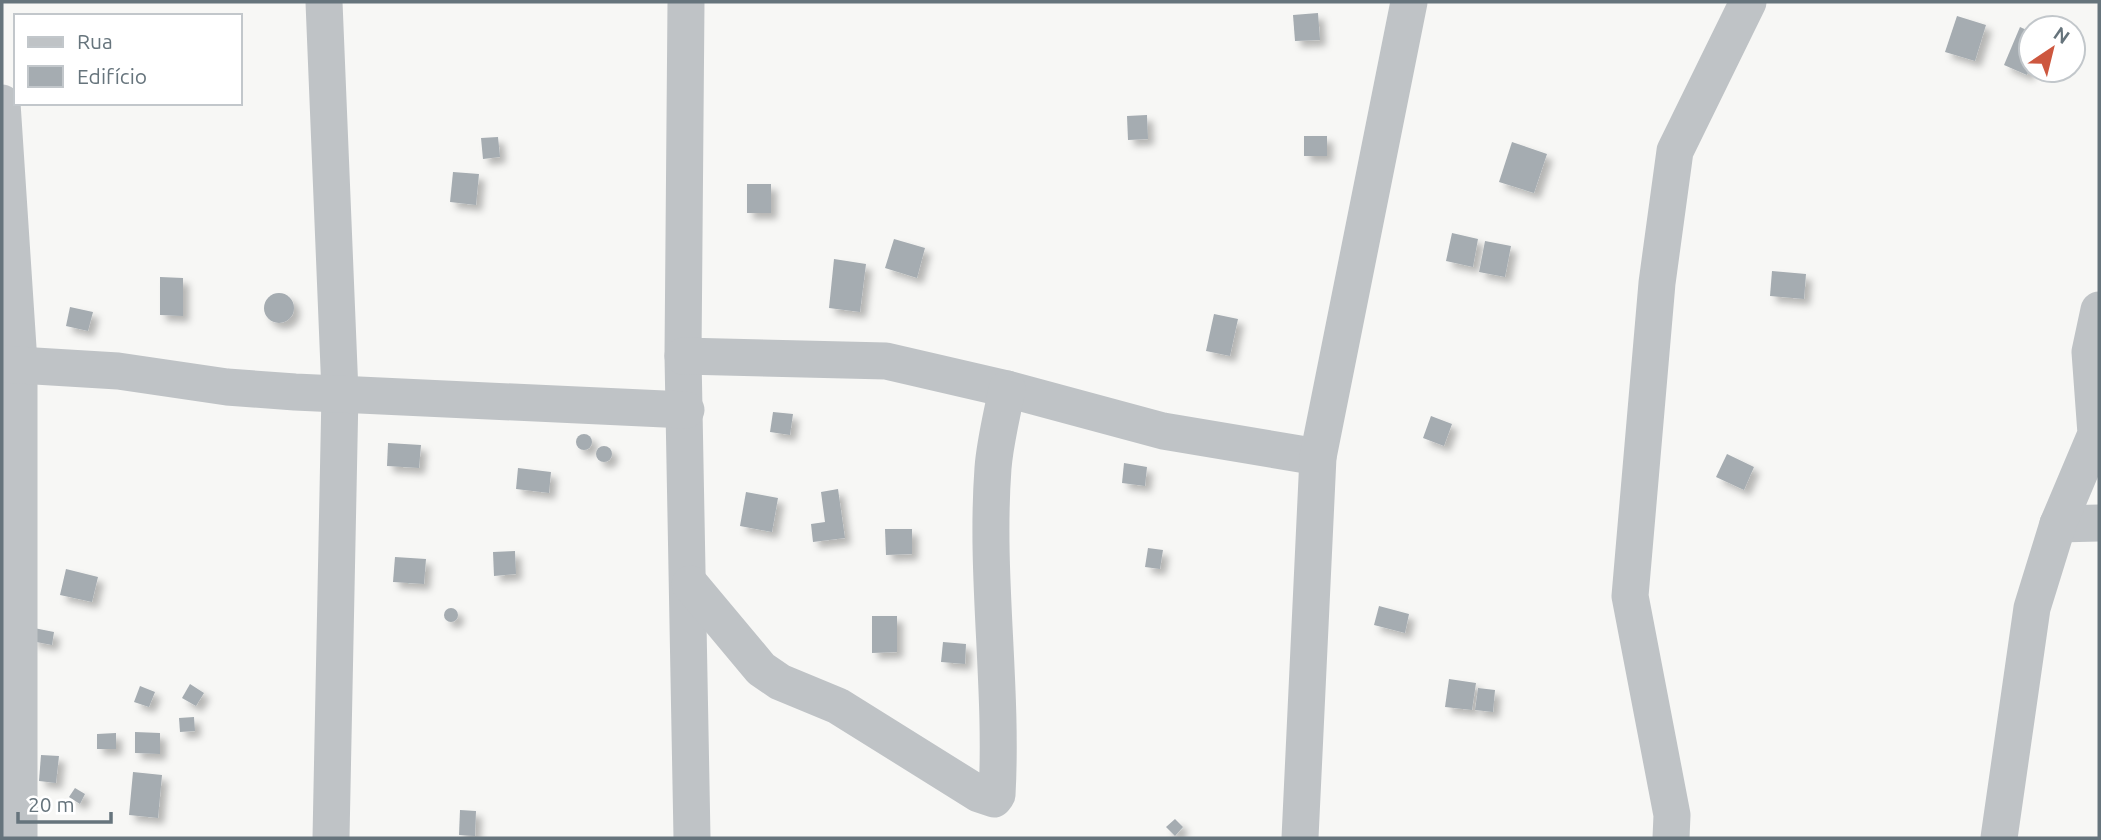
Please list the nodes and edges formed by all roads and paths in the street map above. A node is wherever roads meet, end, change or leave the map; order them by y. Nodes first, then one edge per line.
1 (324, 2) edge
2 (686, 2) edge
3 (1409, 2) edge
4 (1748, 2) edge
5 (2, 103) edge
6 (2099, 310) edge
7 (683, 356) junction
8 (10, 363) edge
9 (1007, 389) junction
10 (340, 393) junction
11 (686, 410) junction
12 (1318, 457) junction
13 (2099, 523) edge
14 (2058, 524) junction
15 (690, 584) junction
16 (19, 838) edge
17 (331, 838) edge
18 (692, 838) edge
19 (1300, 838) edge
20 (1671, 838) edge
21 (1999, 838) edge

1 - 10 street
2 - 7 street
3 - 12 street
4 - 20 street
5 - 8 street
6 - 14 street
7 - 9 street
7 - 11 street
8 - 10 street
8 - 16 street
9 - 12 street
9 - 15 street
10 - 11 street
10 - 17 street
11 - 15 street
12 - 19 street
13 - 14 street
14 - 21 street
15 - 18 street

